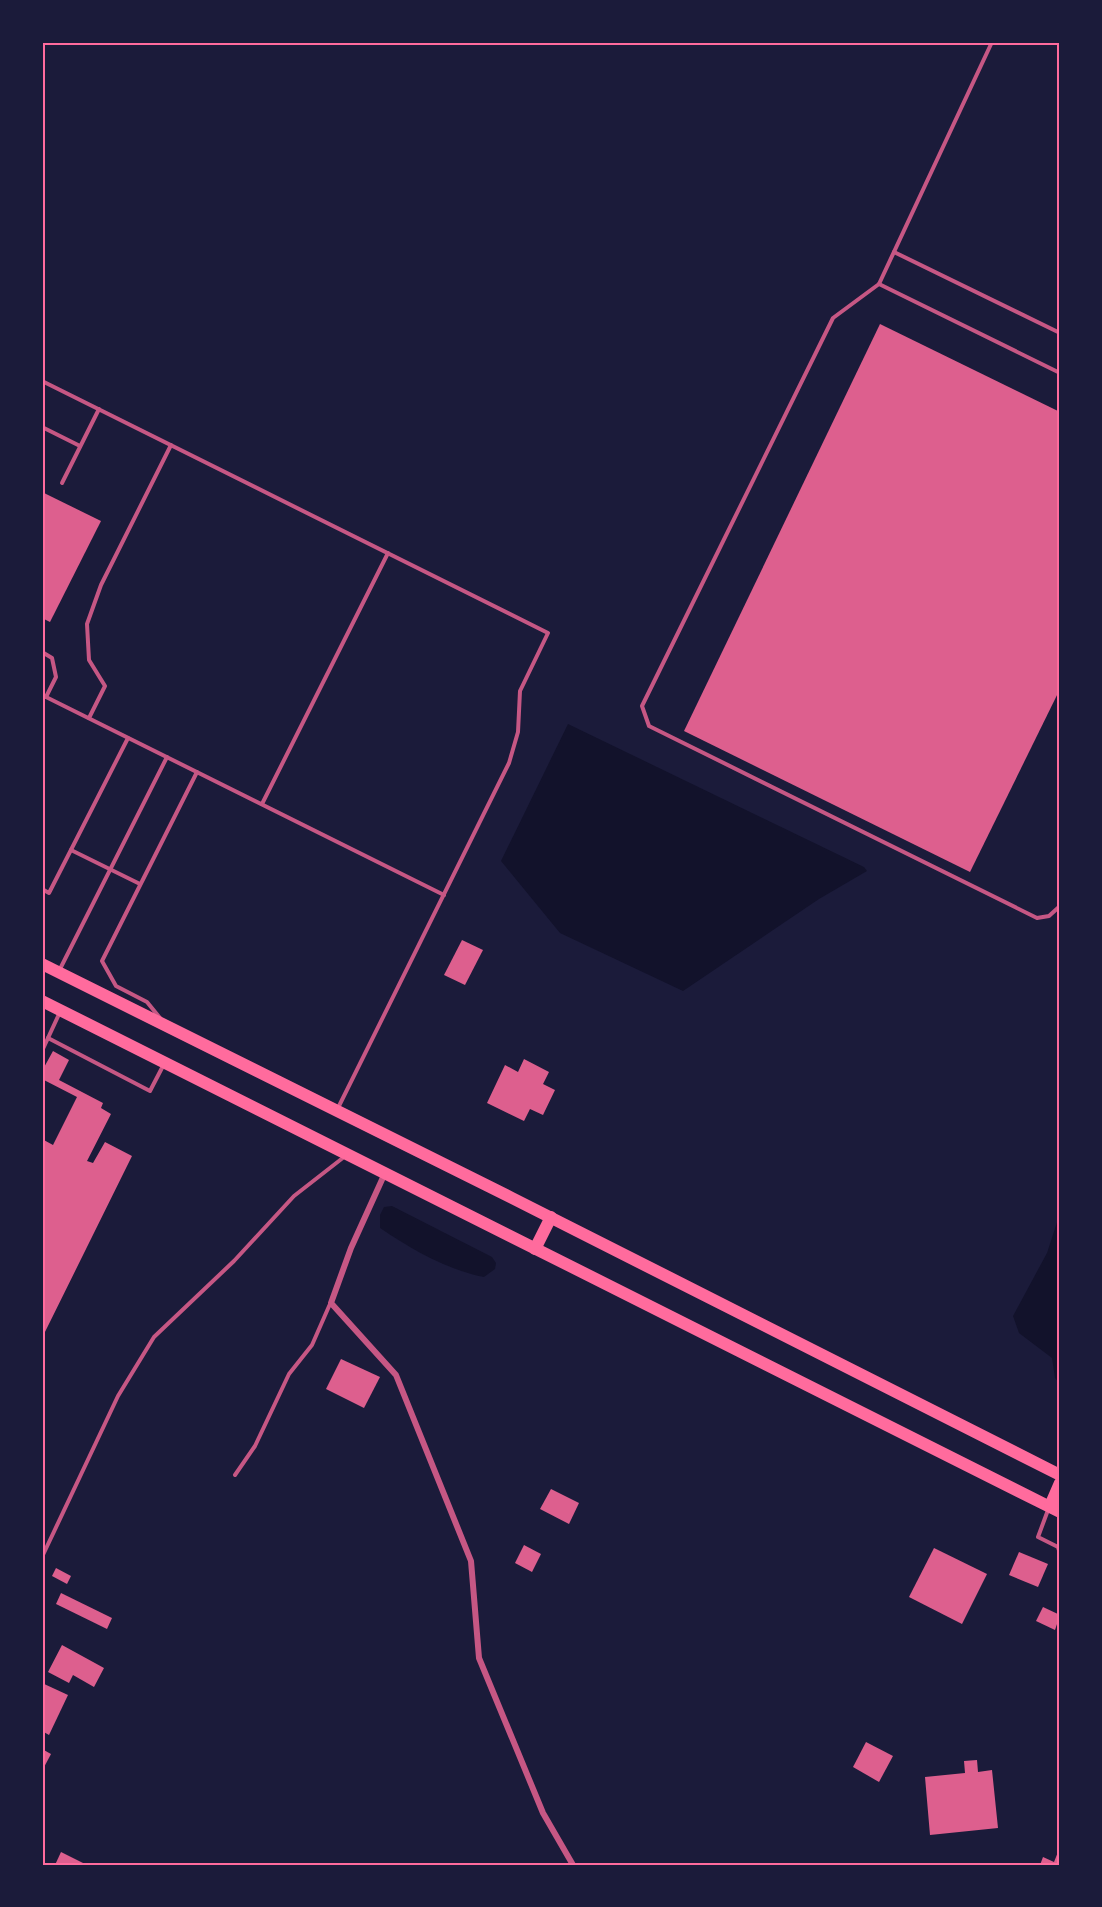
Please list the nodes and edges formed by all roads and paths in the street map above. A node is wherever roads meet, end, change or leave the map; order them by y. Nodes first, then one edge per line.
1 (993, 42) edge
2 (894, 252) junction
3 (879, 284) junction
4 (1060, 333) edge
5 (1060, 373) edge
6 (42, 381) edge
7 (99, 409) junction
8 (42, 427) edge
9 (171, 445) junction
10 (80, 446) junction
11 (62, 483) dead end
12 (388, 553) junction
13 (42, 652) edge
14 (44, 696) edge
15 (88, 718) junction
16 (128, 738) junction
17 (167, 758) junction
18 (197, 772) junction
19 (262, 804) junction
20 (71, 850) junction
21 (111, 869) junction
22 (140, 884) junction
23 (42, 889) edge
24 (444, 895) junction
25 (1060, 906) edge
26 (42, 964) edge
27 (58, 972) junction
28 (42, 1002) edge
29 (61, 1011) junction
30 (166, 1026) junction
31 (48, 1038) junction
32 (42, 1051) edge
33 (164, 1063) junction
34 (337, 1111) junction
35 (347, 1155) junction
36 (385, 1173) junction
37 (551, 1217) junction
38 (535, 1249) junction
39 (331, 1303) junction
40 (235, 1475) dead end
41 (1060, 1475) edge
42 (1060, 1483) edge
43 (1055, 1509) edge
44 (1060, 1554) edge
45 (42, 1557) edge
46 (573, 1865) edge

1 - 2 lane
2 - 3 lane
2 - 4 lane
3 - 5 lane
3 - 25 lane
6 - 7 lane
7 - 9 lane
7 - 10 lane
8 - 10 lane
9 - 12 lane
9 - 15 lane
10 - 11 lane
12 - 19 lane
12 - 24 lane
13 - 14 lane
14 - 15 lane
15 - 16 lane
16 - 17 lane
16 - 20 lane
17 - 18 lane
17 - 21 lane
18 - 19 lane
18 - 22 lane
19 - 24 lane
20 - 21 lane
20 - 23 lane
21 - 22 lane
21 - 27 lane
22 - 30 lane
24 - 34 lane
26 - 27 main road
27 - 30 main road
28 - 29 main road
29 - 31 lane
29 - 33 main road
30 - 34 main road
31 - 32 lane
31 - 33 lane
33 - 35 main road
34 - 37 main road
35 - 36 main road
35 - 45 lane
36 - 38 main road
36 - 39 street
37 - 38 main road
37 - 41 main road
38 - 43 main road
39 - 40 lane
39 - 46 street
42 - 43 main road
43 - 44 lane

